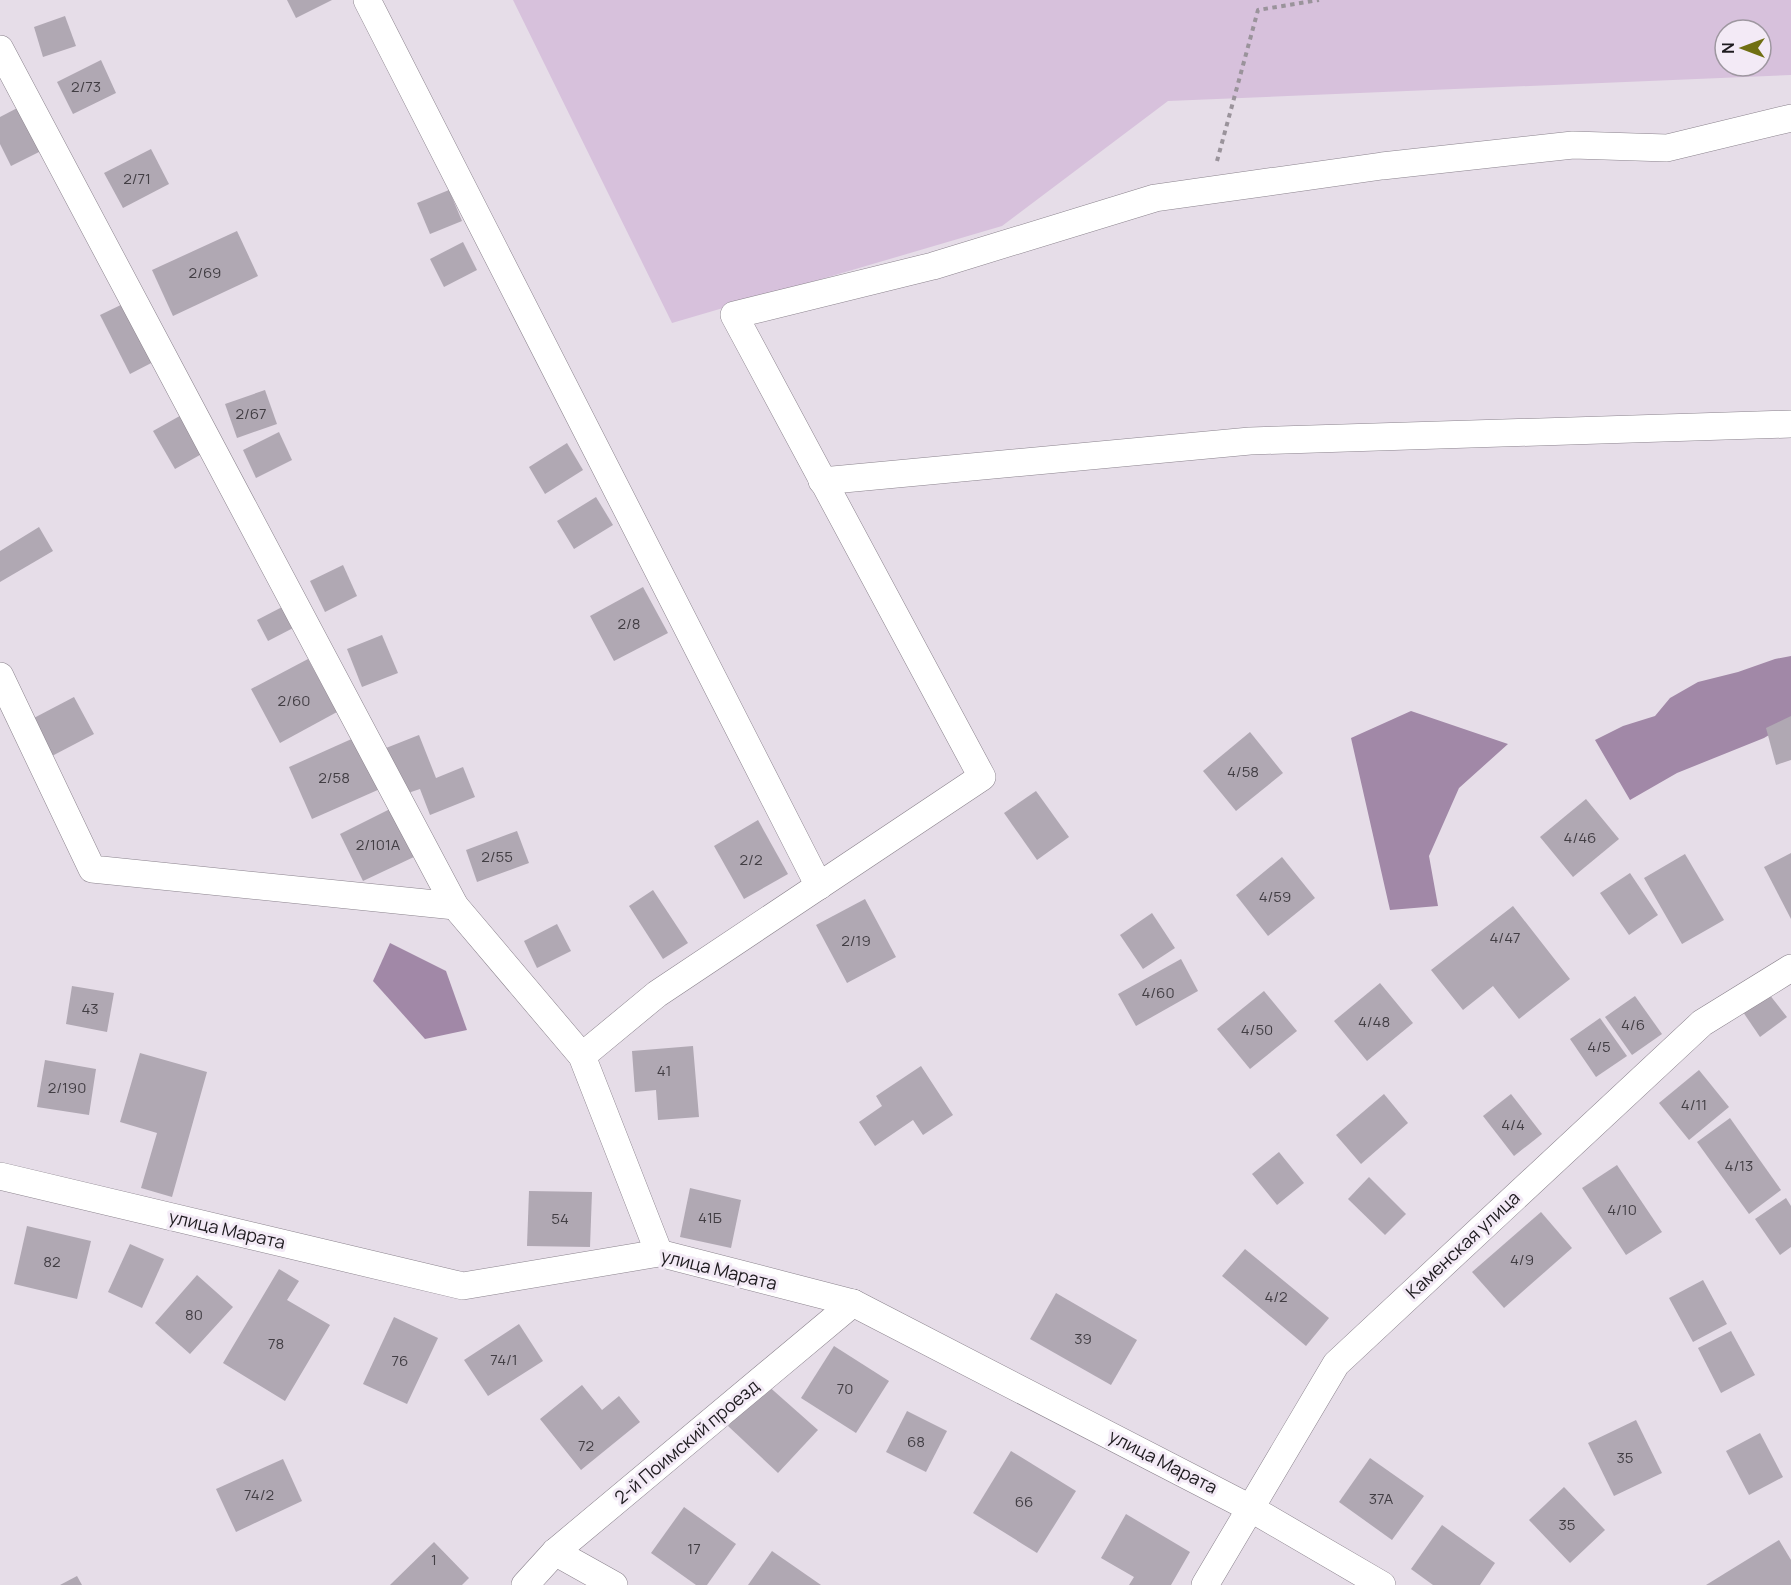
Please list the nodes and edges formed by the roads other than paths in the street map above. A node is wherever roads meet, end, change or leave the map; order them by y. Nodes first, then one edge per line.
1 (367, 0) edge
2 (0, 49) edge
3 (1791, 118) edge
4 (1791, 424) edge
5 (822, 481) junction
6 (0, 676) edge
7 (819, 886) junction
8 (455, 906) junction
9 (1791, 968) edge
10 (582, 1056) junction
11 (0, 1176) edge
12 (659, 1253) junction
13 (853, 1304) junction
14 (1250, 1508) junction
15 (555, 1552) junction
16 (525, 1585) edge
17 (614, 1585) edge
18 (1205, 1585) edge
19 (1382, 1585) edge

1 - 7 street
2 - 8 street
3 - 5 street
4 - 5 street
5 - 7 street
6 - 8 street
7 - 10 street
8 - 10 street
9 - 14 street, Каменская улица
10 - 12 street
11 - 12 street, улица Марата
12 - 13 street, улица Марата
13 - 14 street, улица Марата
13 - 15 street, 2-й Поимский проезд
14 - 18 street, Каменская улица
14 - 19 street, улица Марата
15 - 16 street, 2-й Поимский проезд
15 - 17 street

